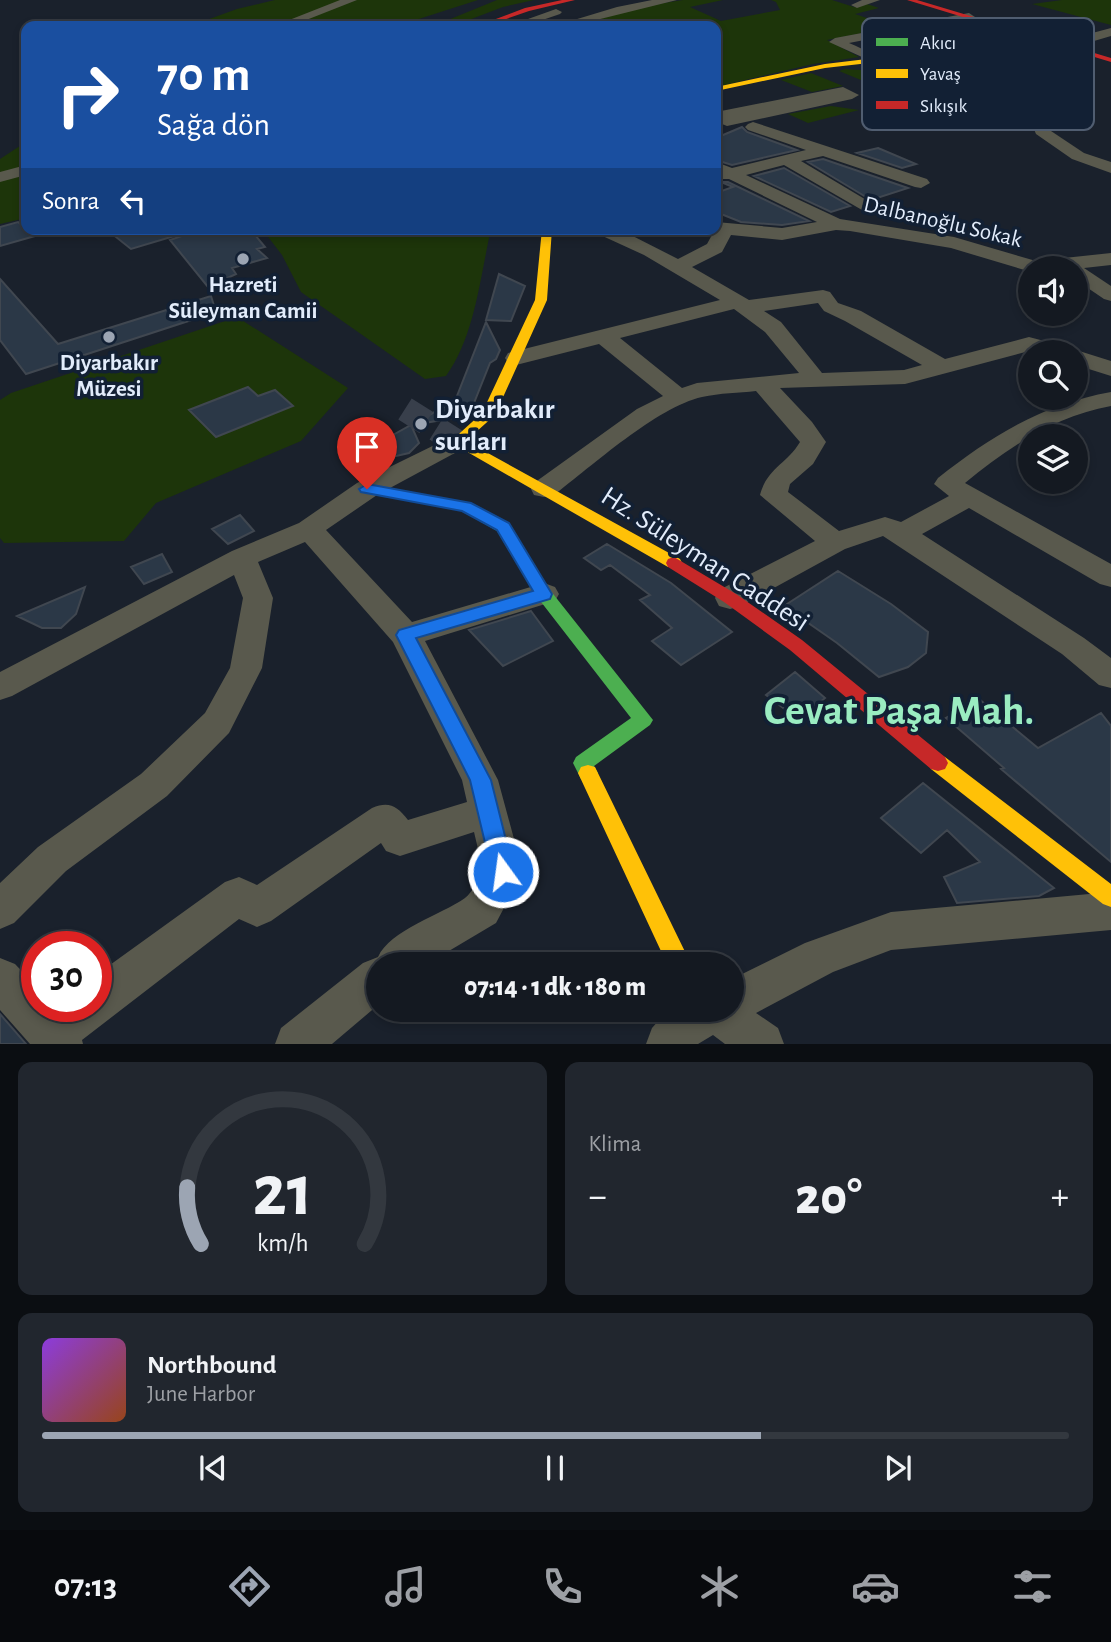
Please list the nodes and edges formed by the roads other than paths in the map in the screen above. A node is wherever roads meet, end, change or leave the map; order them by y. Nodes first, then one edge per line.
1 (351, 0) edge
2 (572, 0) edge
3 (589, 0) edge
4 (596, 0) edge
5 (874, 0) edge
6 (910, 0) edge
7 (662, 1) edge
8 (857, 5) dead end
9 (548, 9) junction
10 (623, 9) junction
11 (993, 12) dead end
12 (966, 13) junction
13 (942, 18) edge
14 (980, 18) edge
15 (584, 19) junction
16 (504, 20) dead end
17 (294, 21) edge
18 (494, 21) edge
19 (508, 21) edge
20 (531, 21) edge
21 (577, 21) edge
22 (1111, 32) edge
23 (862, 35) edge
24 (1098, 36) junction
25 (1094, 37) edge
26 (1111, 40) edge
27 (862, 53) edge
28 (1094, 56) edge
29 (1111, 60) edge
30 (862, 62) edge
31 (721, 88) edge
32 (722, 118) edge
33 (753, 127) dead end
34 (1041, 130) edge
35 (822, 152) junction
36 (787, 160) junction
37 (1111, 168) edge
38 (21, 171) edge
39 (721, 173) edge
40 (0, 177) edge
41 (921, 183) dead end
42 (830, 220) junction
43 (721, 229) edge
44 (546, 235) edge
45 (616, 235) edge
46 (718, 235) edge
47 (1111, 259) edge
48 (1018, 262) edge
49 (1088, 264) edge
50 (678, 266) junction
51 (1088, 279) edge
52 (1111, 295) edge
53 (742, 304) junction
54 (603, 336) junction
55 (1018, 347) edge
56 (516, 358) junction
57 (1088, 361) edge
58 (941, 367) junction
59 (1111, 369) edge
60 (816, 380) junction
61 (762, 383) junction
62 (678, 397) junction
63 (1111, 399) edge
64 (457, 442) junction
65 (367, 489) junction
66 (544, 489) junction
67 (970, 496) junction
68 (309, 529) junction
69 (901, 534) junction
70 (835, 542) junction
71 (242, 558) junction
72 (1111, 577) edge
73 (544, 594) junction
74 (730, 598) junction
75 (405, 635) junction
76 (1111, 676) edge
77 (0, 687) edge
78 (488, 811) junction
79 (1111, 897) edge
80 (0, 909) edge
81 (1111, 911) edge
82 (410, 952) edge
83 (673, 952) edge
84 (0, 979) edge
85 (366, 988) edge
86 (112, 990) edge
87 (744, 995) edge
88 (75, 1022) edge
89 (692, 1022) edge
90 (731, 1022) edge
91 (57, 1039) edge
92 (297, 1044) edge
93 (668, 1044) edge
94 (762, 1044) edge

1 - 17 street
2 - 18 street
3 - 9 street
4 - 10 street
5 - 8 street
6 - 12 street
7 - 10 street
9 - 15 street
9 - 20 street
10 - 15 street
11 - 12 street
12 - 13 street
12 - 14 street
15 - 21 street
16 - 19 street
22 - 24 street
23 - 27 street
24 - 25 street
24 - 26 street
28 - 29 street
30 - 31 street
32 - 32 street
33 - 35 street
34 - 37 street
35 - 36 street
35 - 41 street
36 - 39 street
36 - 42 street
38 - 40 street
39 - 42 street
42 - 43 street, Dalbanoğlu Sokak
42 - 48 street, Dalbanoğlu Sokak
44 - 56 street
45 - 50 street
46 - 50 street
47 - 49 street
50 - 53 street
51 - 52 street
53 - 54 street
53 - 58 street
53 - 60 street
54 - 56 street
54 - 62 street
55 - 58 street
56 - 64 street
57 - 59 street
58 - 60 street
60 - 61 street
61 - 62 street
61 - 70 street
62 - 66 street
63 - 67 street
64 - 65 street
64 - 66 street, Hz. Süleyman Caddesi
65 - 68 street
65 - 73 street
66 - 74 street, Hz. Süleyman Caddesi
67 - 69 street
67 - 72 street
68 - 71 street
68 - 75 street
69 - 70 street
69 - 76 street
70 - 74 street
71 - 77 street
71 - 80 street
73 - 75 street
73 - 83 street
74 - 79 street, Hz. Süleyman Caddesi
75 - 78 street
78 - 82 street
78 - 86 street
81 - 87 street
84 - 91 street
85 - 92 street
88 - 91 street
89 - 93 street
90 - 94 street

